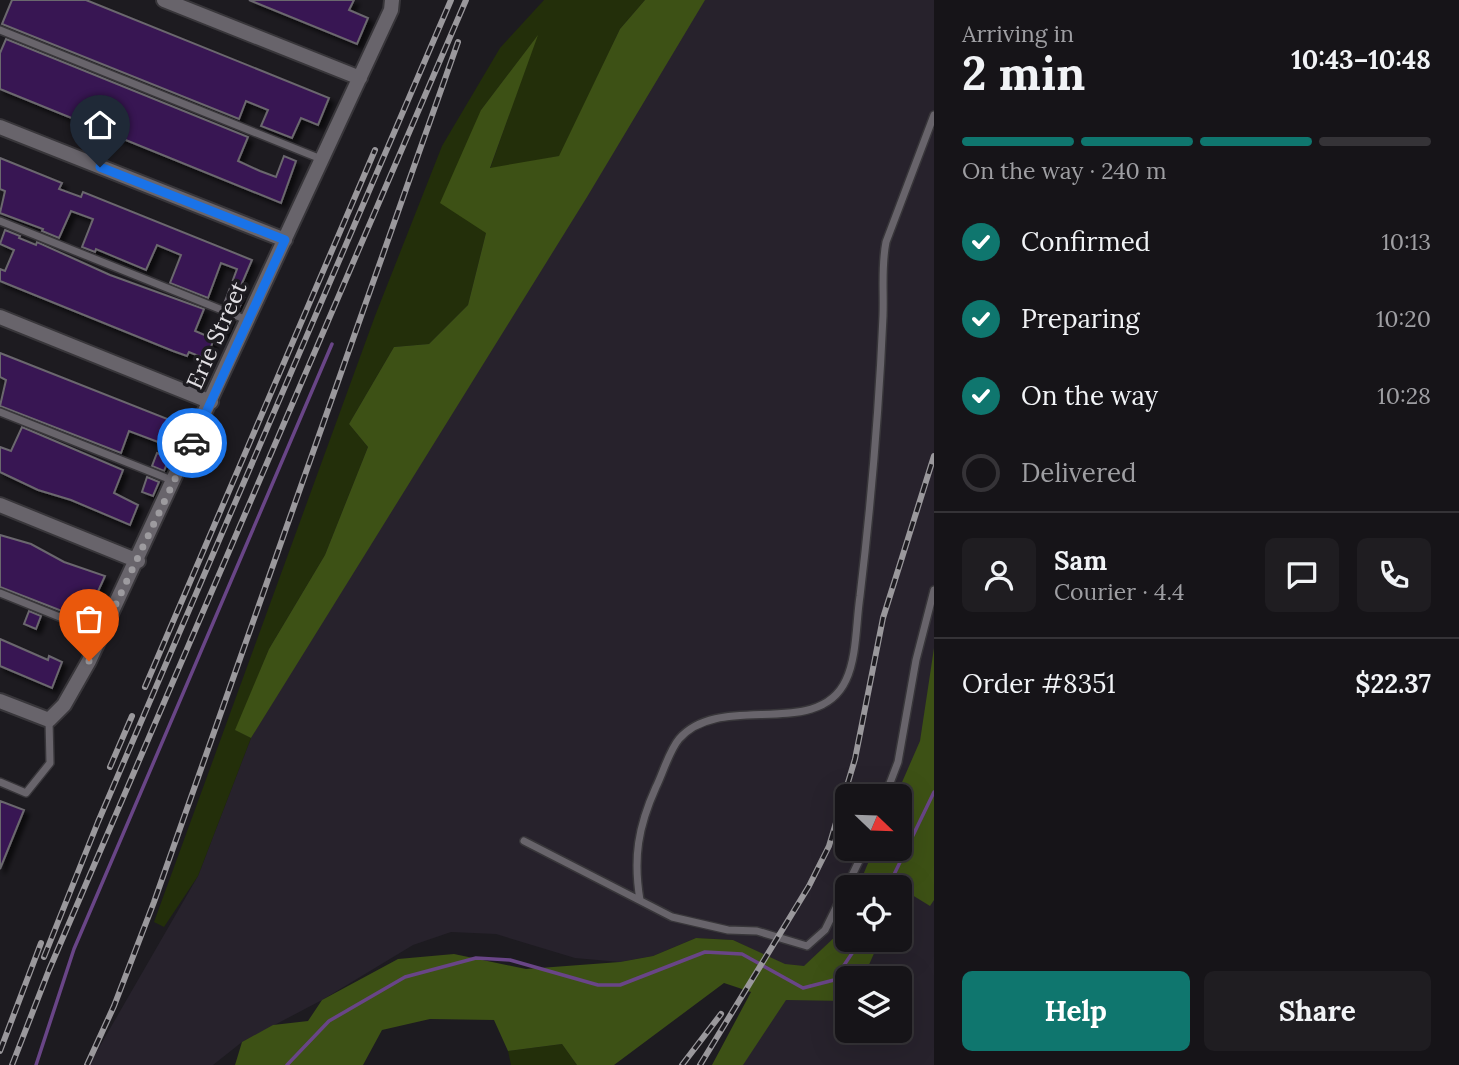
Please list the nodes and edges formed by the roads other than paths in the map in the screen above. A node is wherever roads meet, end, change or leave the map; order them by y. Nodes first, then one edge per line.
1 (164, 0) edge
2 (392, 0) edge
3 (0, 30) edge
4 (360, 78) junction
5 (934, 115) edge
6 (0, 127) edge
7 (321, 159) junction
8 (0, 222) edge
9 (285, 240) junction
10 (0, 317) edge
11 (247, 320) junction
12 (211, 402) junction
13 (0, 412) edge
14 (174, 481) junction
15 (0, 506) edge
16 (138, 561) junction
17 (934, 590) edge
18 (0, 593) edge
19 (103, 634) junction
20 (0, 701) edge
21 (49, 720) junction
22 (0, 782) edge
23 (890, 784) edge
24 (524, 841) dead end
25 (859, 861) edge
26 (640, 900) junction

1 - 4 street
2 - 4 street, Erie Street
3 - 7 lane
4 - 7 street, Erie Street
5 - 26 lane
6 - 9 street
7 - 9 street, Erie Street
8 - 11 lane
9 - 11 street, Erie Street
10 - 12 street
11 - 12 street, Erie Street
12 - 14 street, Erie Street
13 - 14 lane
14 - 16 street, Erie Street
15 - 16 street
16 - 19 street, Erie Street
17 - 23 lane
18 - 19 lane
19 - 21 street, Erie Street
20 - 21 street
21 - 22 lane
24 - 26 lane
25 - 26 lane

